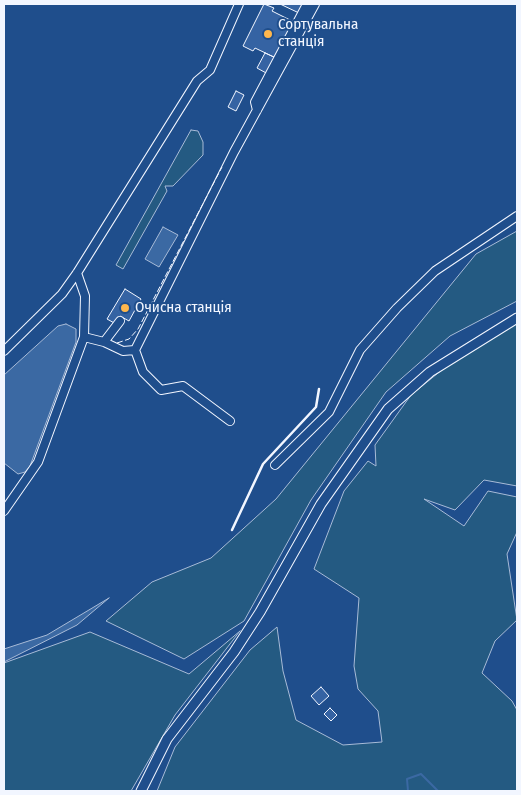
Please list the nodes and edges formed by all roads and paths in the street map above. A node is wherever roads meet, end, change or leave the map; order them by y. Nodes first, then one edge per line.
1 (239, 4) edge
2 (307, 4) edge
3 (315, 4) edge
4 (257, 110) junction
5 (517, 216) edge
6 (78, 273) junction
7 (517, 318) edge
8 (120, 321) dead end
9 (84, 337) junction
10 (104, 342) junction
11 (135, 350) junction
12 (4, 351) edge
13 (230, 422) dead end
14 (275, 465) dead end
15 (4, 511) edge
16 (142, 791) edge

1 - 6 lane
2 - 4 lane
3 - 4 lane
4 - 11 lane
5 - 14 lane
6 - 9 lane
6 - 12 lane
7 - 16 main road
8 - 10 lane
9 - 10 lane
9 - 15 lane
10 - 11 lane
11 - 13 lane

